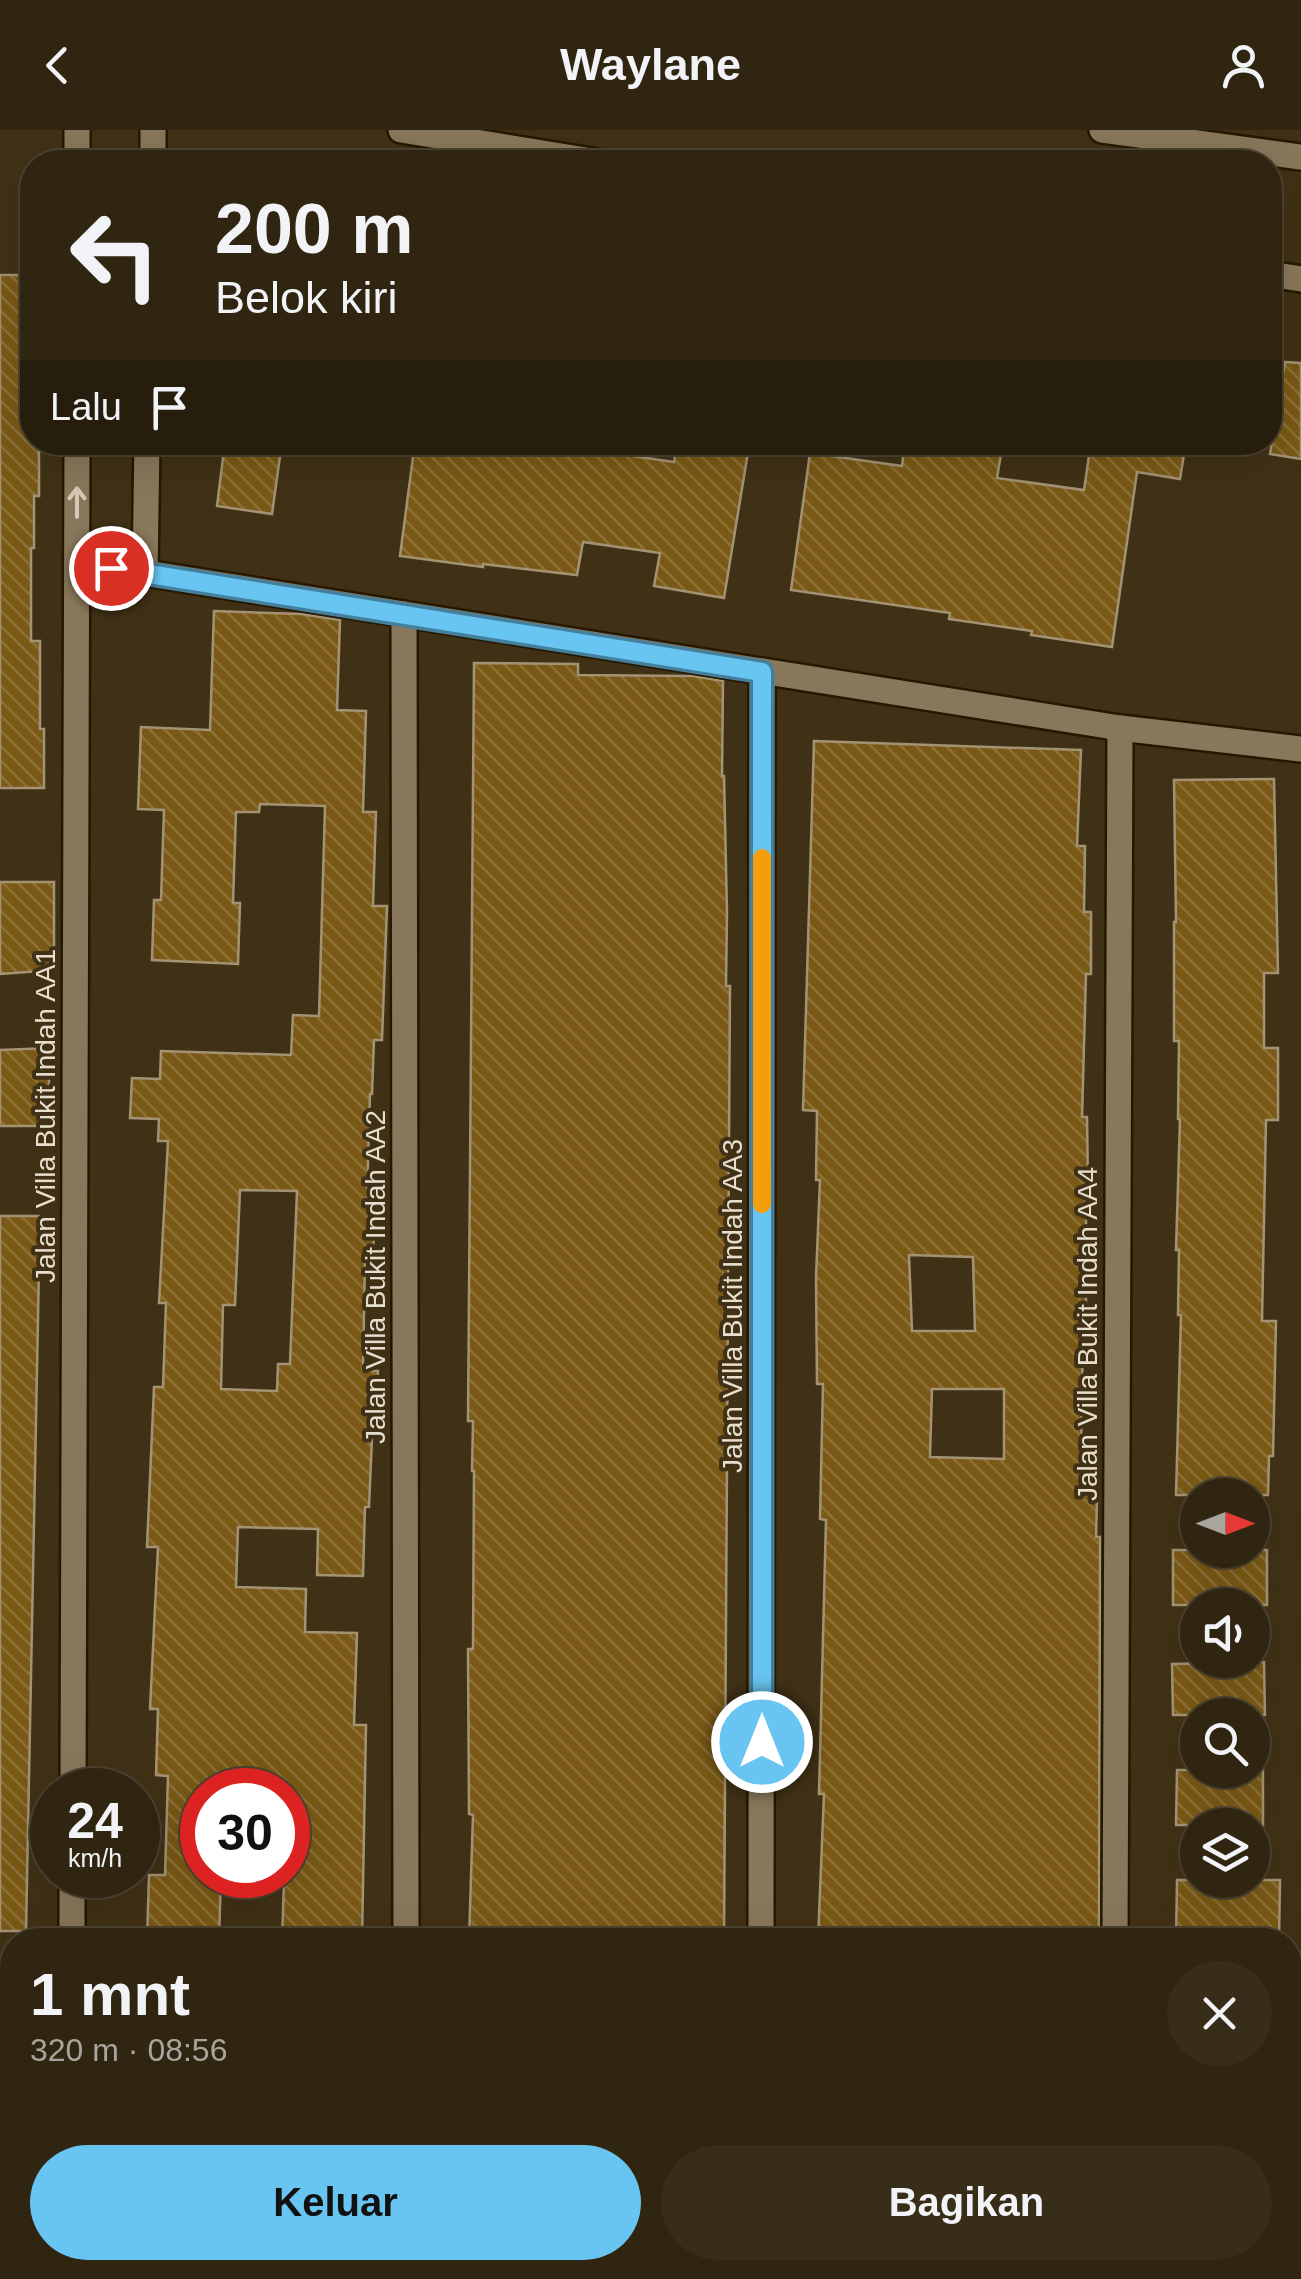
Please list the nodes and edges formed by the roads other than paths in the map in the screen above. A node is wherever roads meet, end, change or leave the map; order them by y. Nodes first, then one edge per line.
1 (402, 130) edge
2 (1102, 130) edge
3 (524, 150) edge
4 (1249, 150) edge
5 (77, 455) edge
6 (147, 455) edge
7 (77, 562) junction
8 (145, 573) junction
9 (404, 614) junction
10 (762, 672) junction
11 (1120, 728) junction
12 (1301, 749) edge
13 (73, 1768) edge
14 (72, 1898) edge
15 (72, 1928) edge
16 (406, 1928) edge
17 (762, 1928) edge
18 (1115, 1928) edge

1 - 3 street
2 - 4 street
7 -> 5 street, Jalan Villa Bukit Indah AA1
6 - 8 street
7 - 8 street
7 - 13 street, Jalan Villa Bukit Indah AA1
8 - 9 street
9 - 10 street
9 - 16 street, Jalan Villa Bukit Indah AA2
10 - 11 street
10 - 17 street, Jalan Villa Bukit Indah AA3
11 - 12 street
11 - 18 street, Jalan Villa Bukit Indah AA4
14 - 15 street

